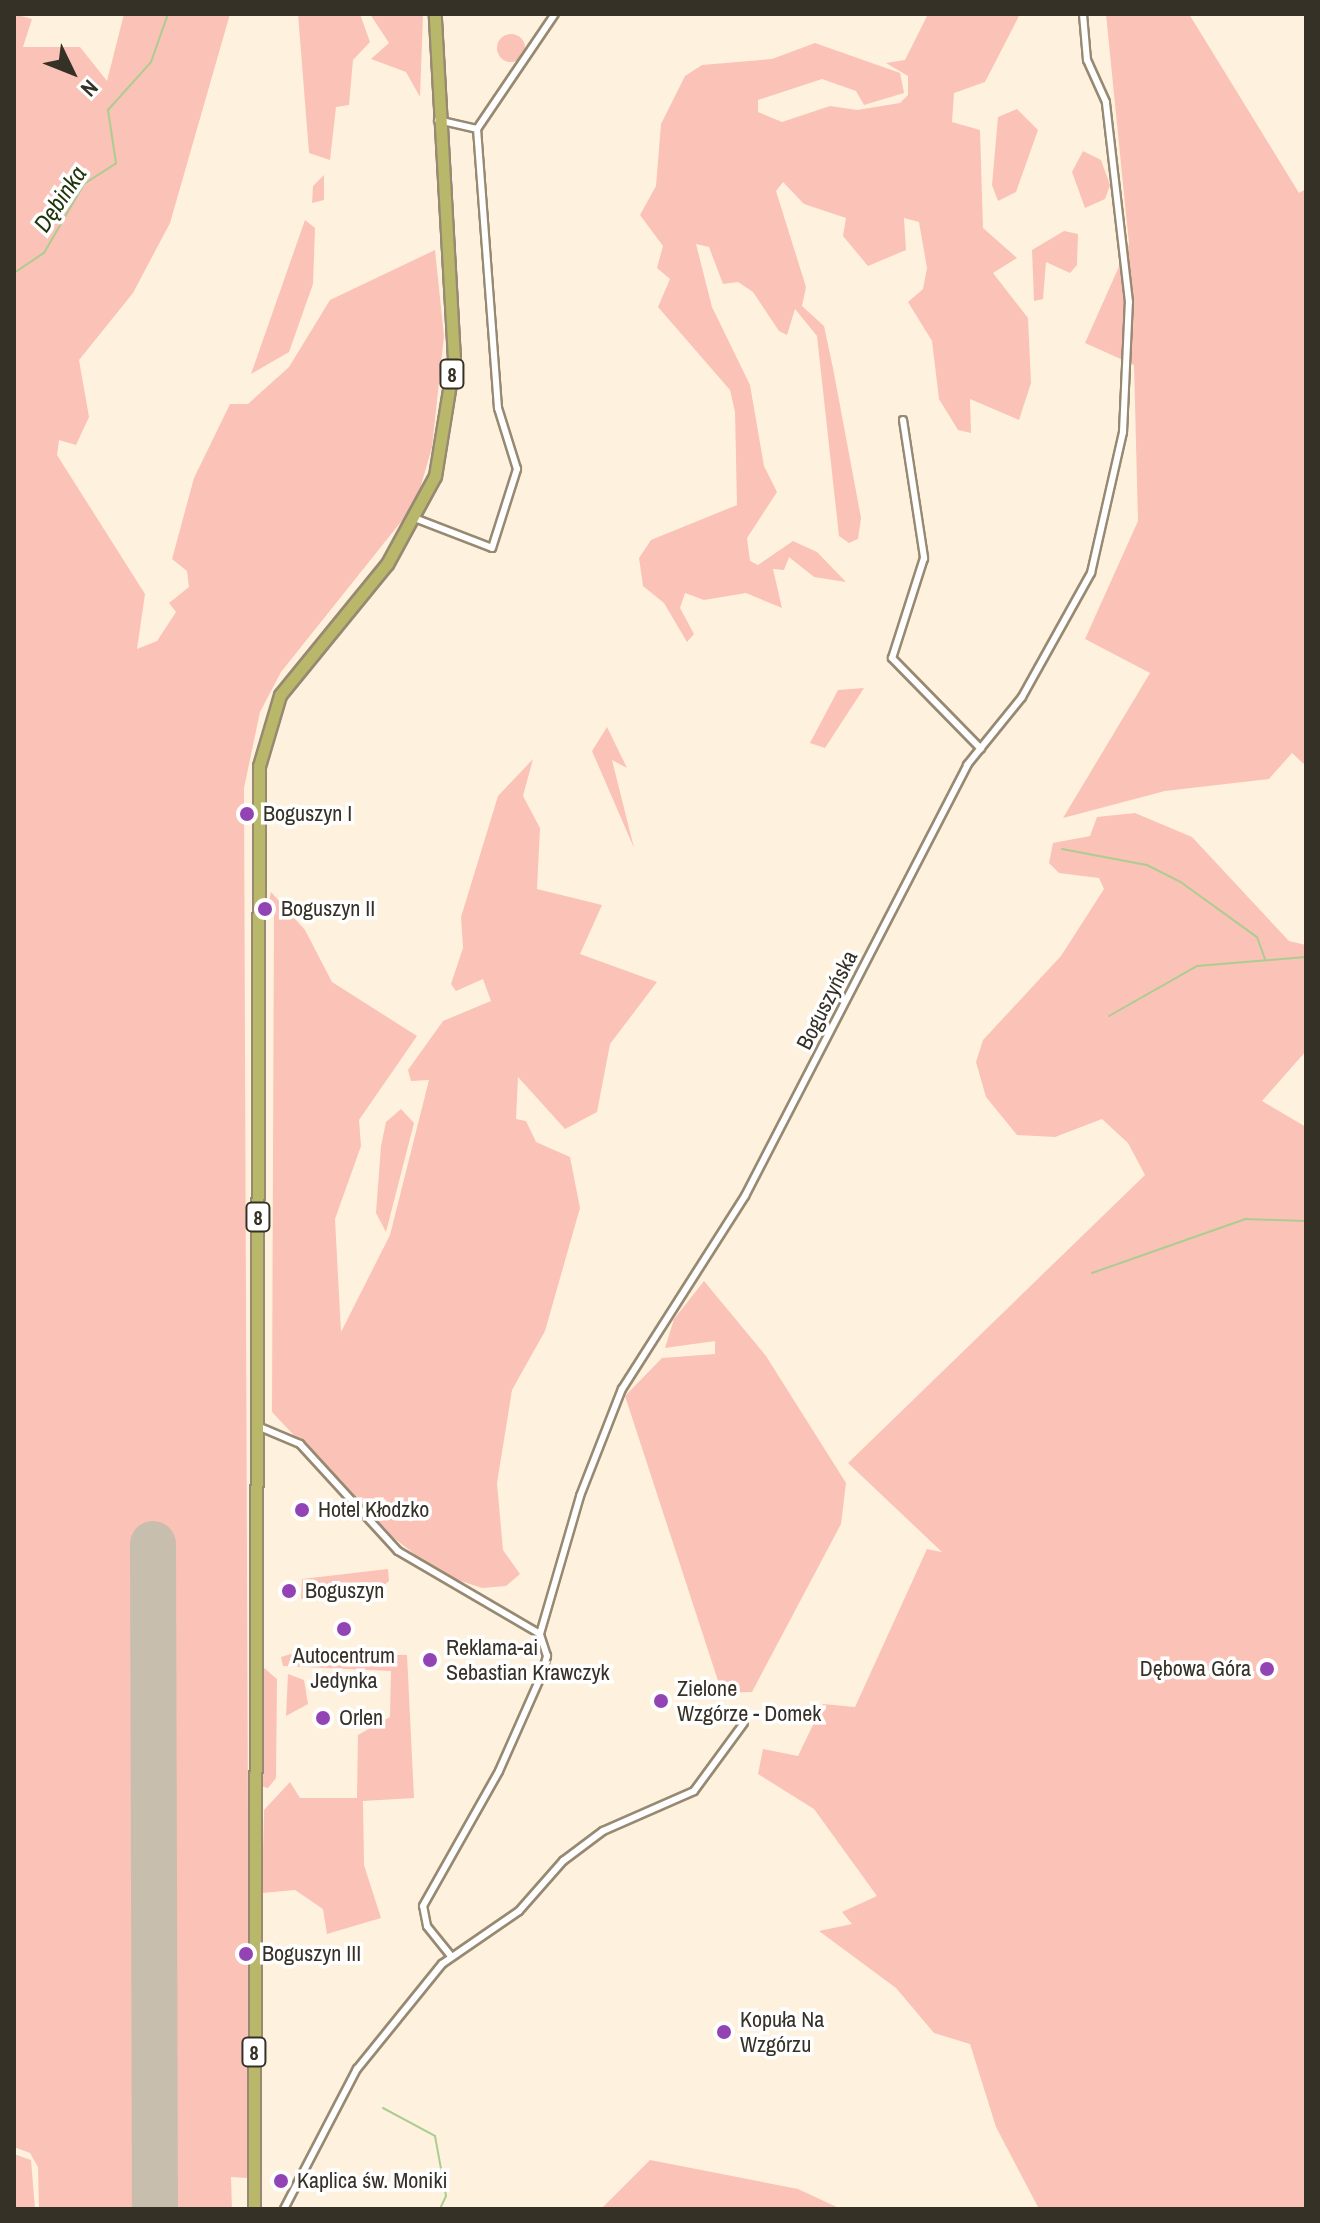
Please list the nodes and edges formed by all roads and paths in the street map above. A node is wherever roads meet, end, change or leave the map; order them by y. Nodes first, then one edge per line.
1 (435, 14) edge
2 (555, 14) edge
3 (1083, 14) edge
4 (436, 120) junction
5 (477, 129) junction
6 (903, 420) dead end
7 (417, 519) junction
8 (981, 749) junction
9 (255, 1425) junction
10 (540, 1634) junction
11 (744, 1723) dead end
12 (451, 1956) junction
13 (254, 2209) edge
14 (284, 2209) edge

1 - 4 highway, 8
2 - 5 street
3 - 8 street, Boguszyńska
4 - 5 street
4 - 7 highway, 8
5 - 7 street
6 - 8 street
7 - 9 highway, 8
8 - 10 street, Boguszyńska
9 - 10 street
9 - 13 highway, 8
10 - 12 street, Boguszyńska
11 - 12 street
12 - 14 street

